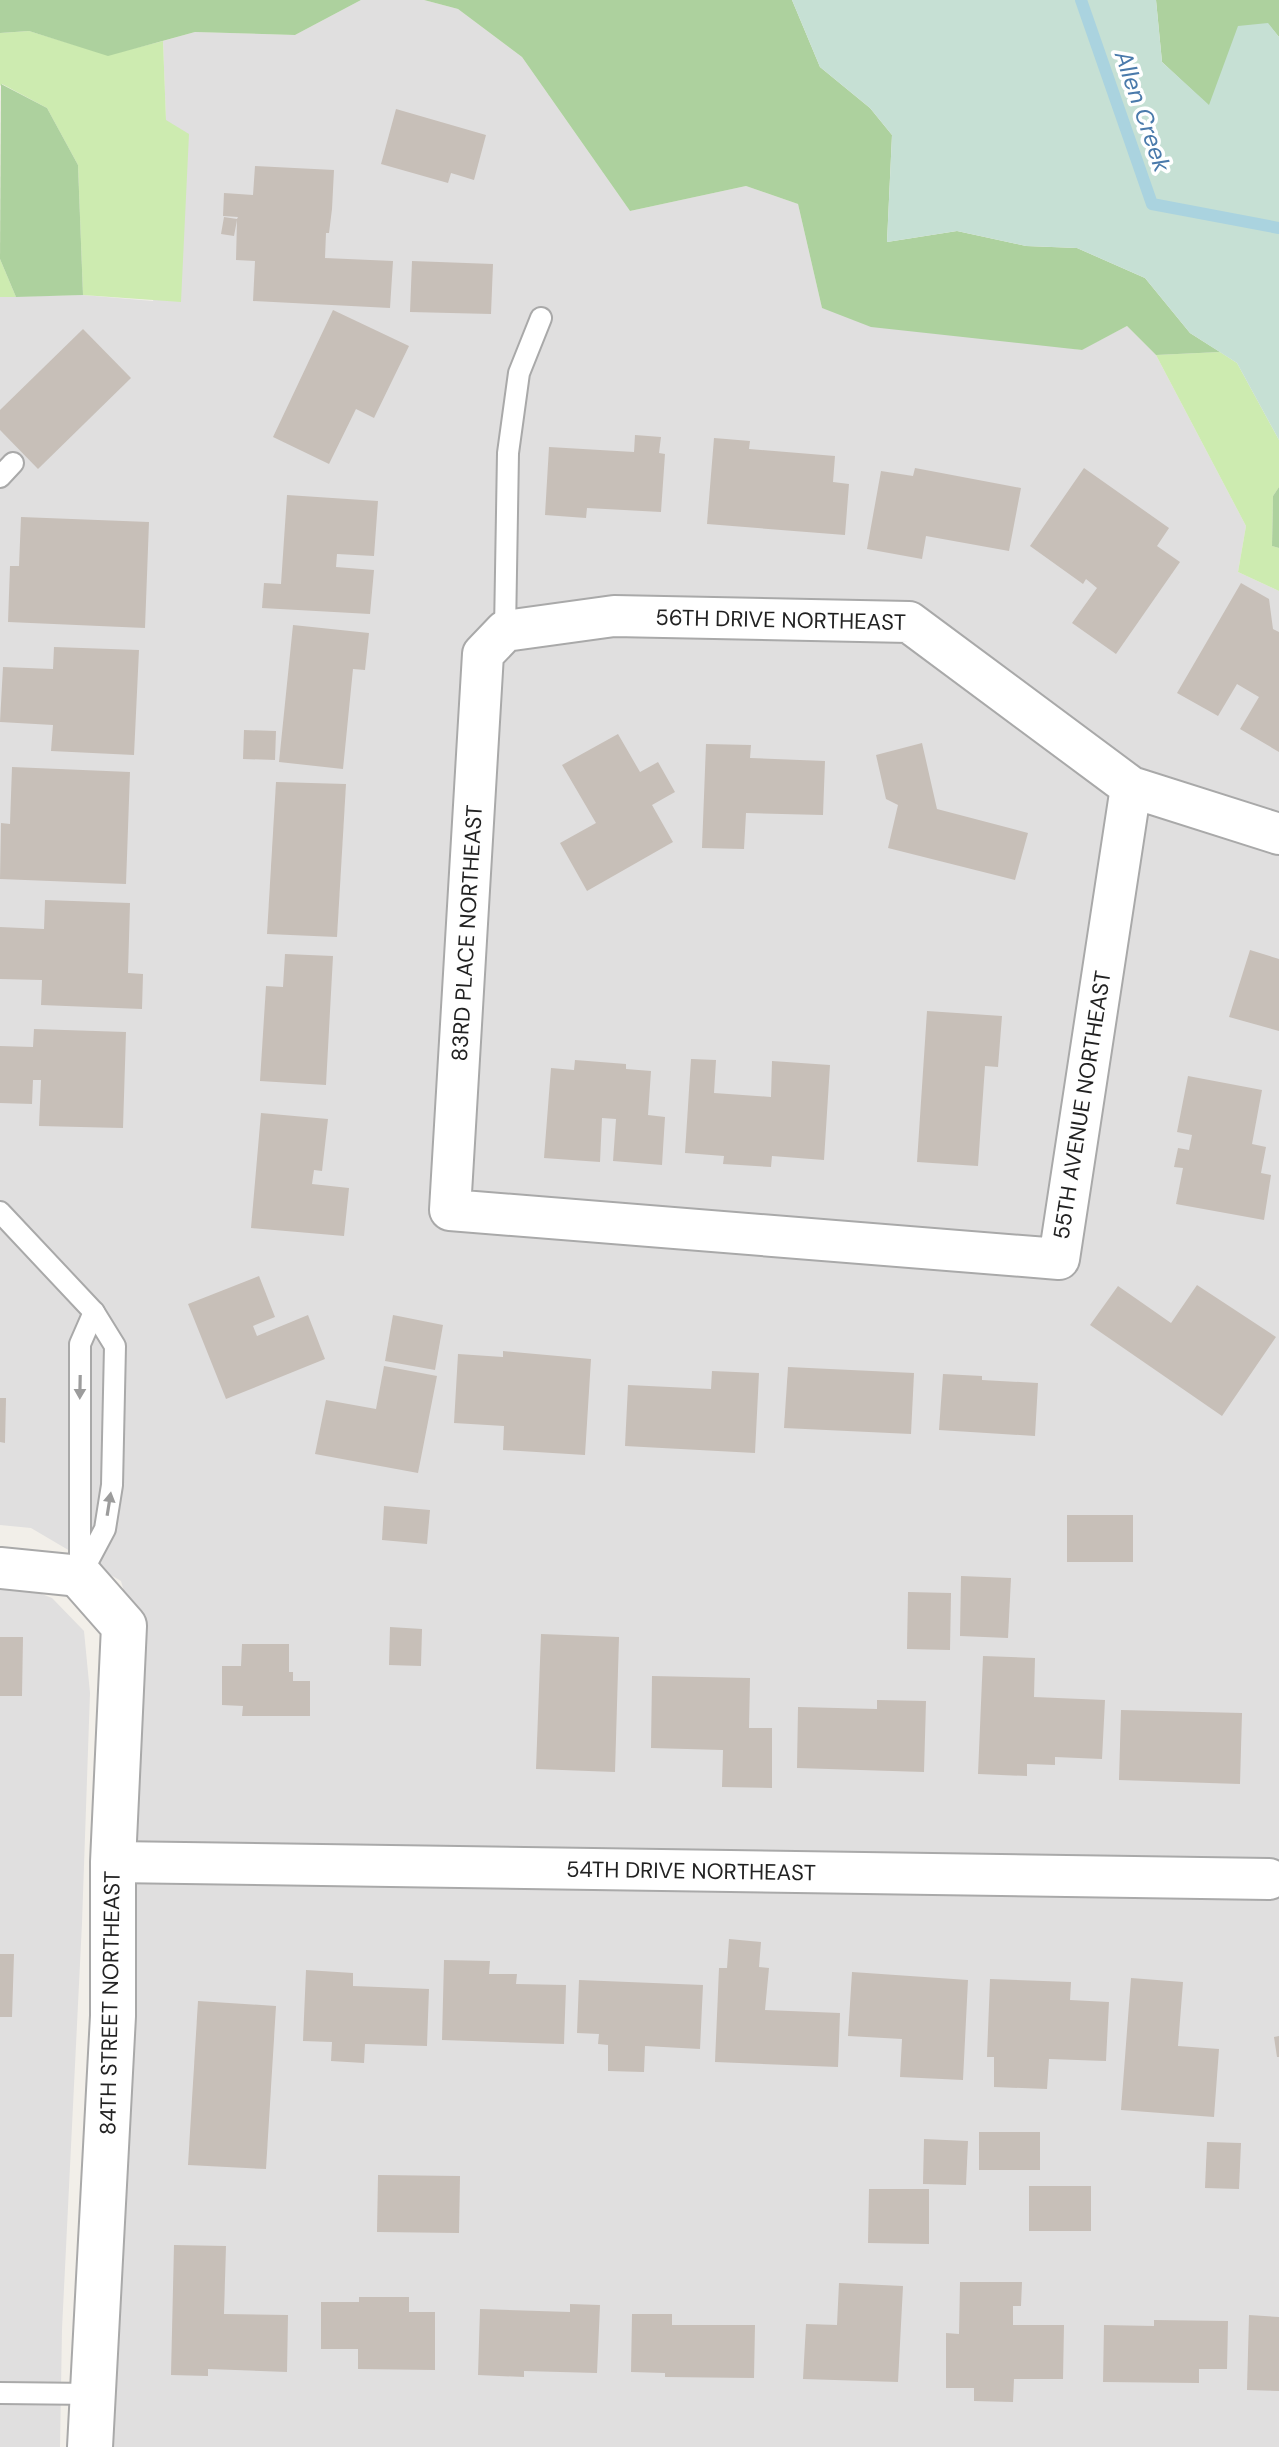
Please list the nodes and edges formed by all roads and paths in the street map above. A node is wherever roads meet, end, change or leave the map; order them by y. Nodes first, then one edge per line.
1 (541, 318) dead end
2 (494, 643) junction
3 (1131, 787) junction
4 (1279, 834) edge
5 (450, 1210) joint
6 (0, 1212) edge
7 (94, 1312) junction
8 (0, 1568) edge
9 (80, 1576) junction
10 (113, 1862) junction
11 (1269, 1879) dead end
12 (0, 2393) edge
13 (95, 2394) junction
14 (90, 2447) edge

1 - 2 lane
2 - 3 street, 56TH DRIVE NORTHEAST
2 - 5 street, 83RD PLACE NORTHEAST
3 - 4 street
3 - 5 street, 55TH AVENUE NORTHEAST
6 - 7 lane
7 -> 9 lane
9 -> 7 lane
8 - 9 street
9 - 10 street, 84TH STREET NORTHEAST
10 - 11 street, 54TH DRIVE NORTHEAST
10 - 13 street, 84TH STREET NORTHEAST
12 - 13 lane
13 - 14 street, 84TH STREET NORTHEAST

